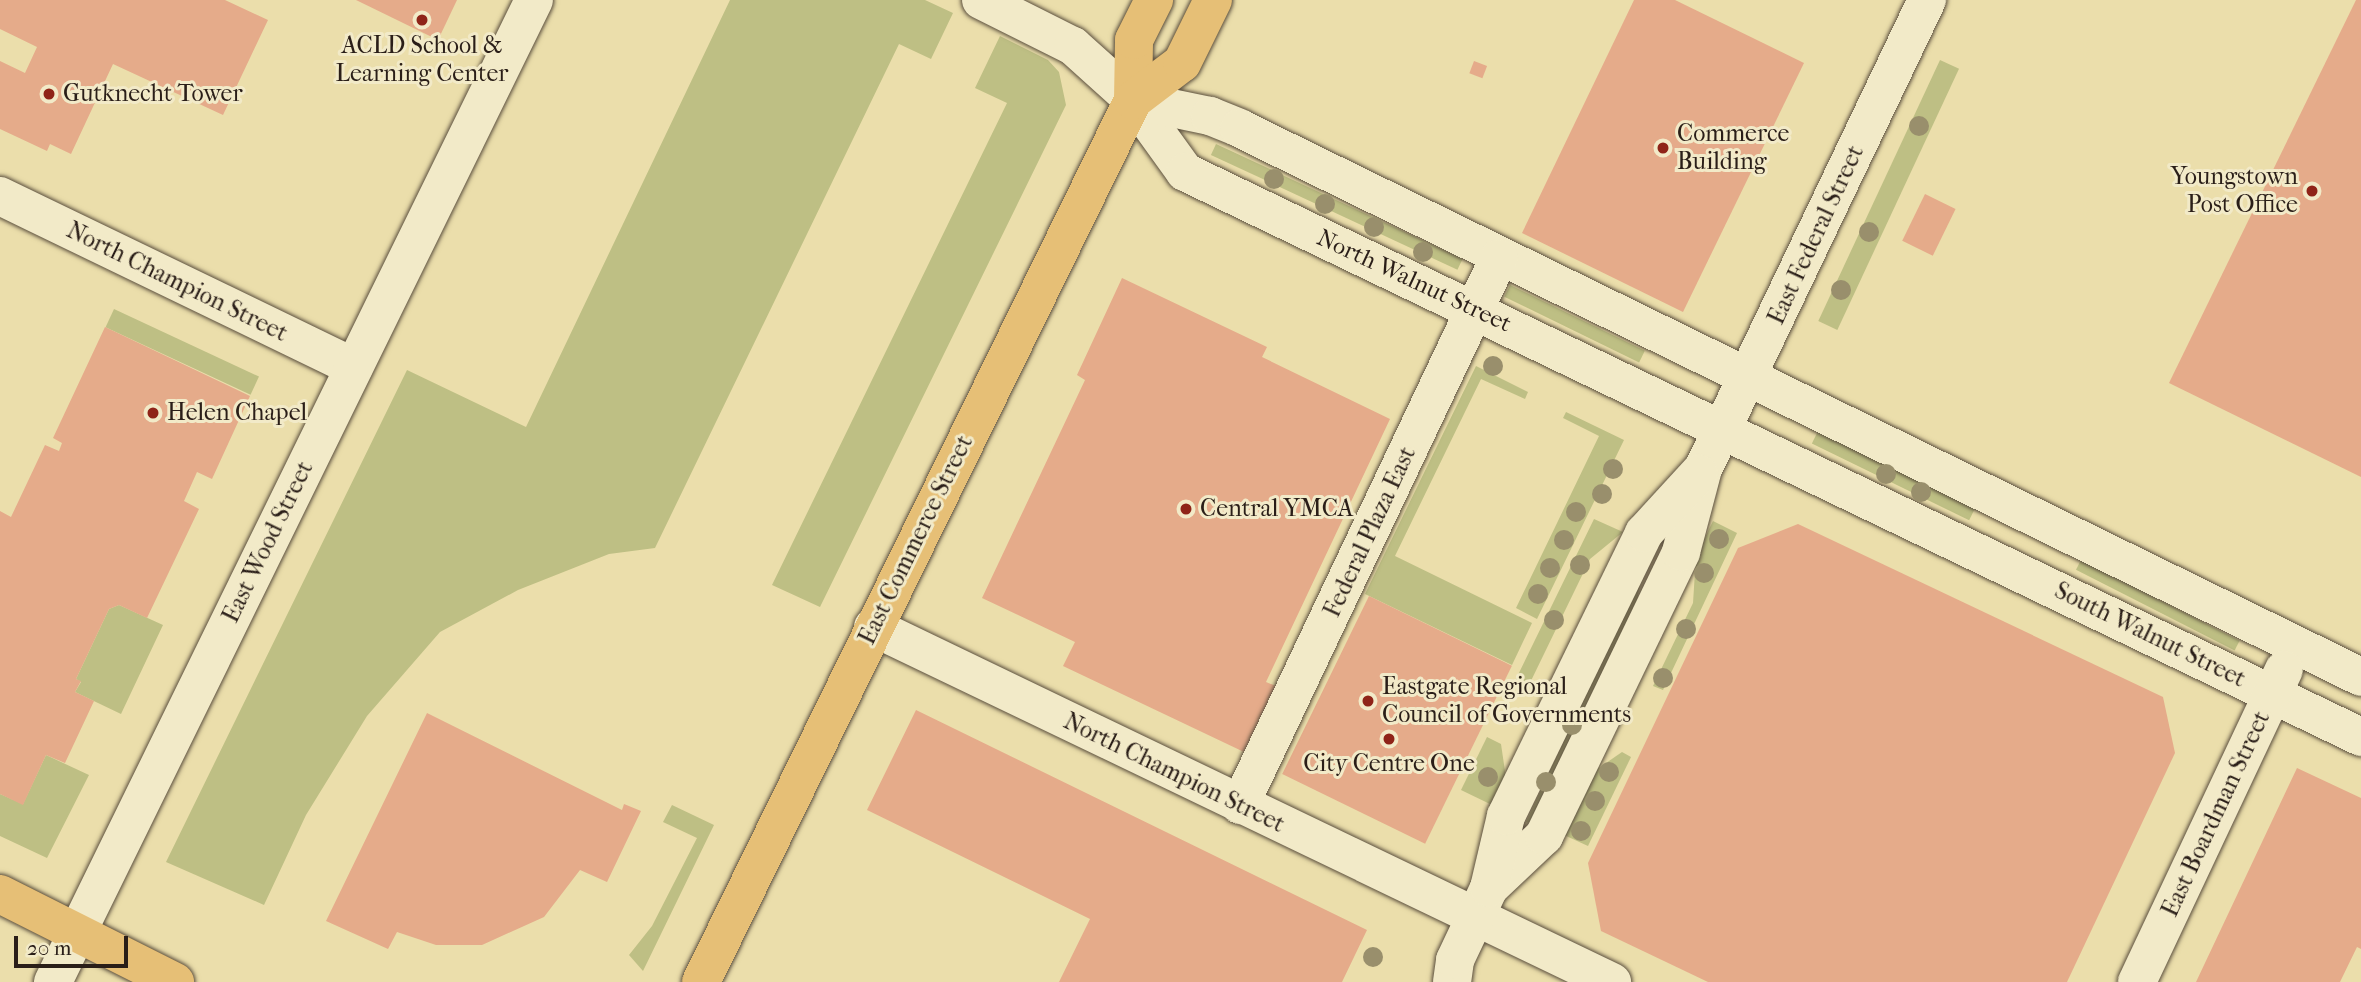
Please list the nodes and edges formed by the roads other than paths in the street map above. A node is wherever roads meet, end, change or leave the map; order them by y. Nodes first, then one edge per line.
1 (534, 0) edge
2 (981, 0) edge
3 (1154, 0) edge
4 (1213, 0) edge
5 (1927, 0) edge
6 (1133, 100) junction
7 (0, 196) edge
8 (1499, 258) junction
9 (1589, 301) junction
10 (1475, 310) junction
11 (1564, 352) junction
12 (354, 367) junction
13 (1748, 378) junction
14 (1723, 429) junction
15 (2039, 517) junction
16 (2014, 569) junction
17 (873, 627) junction
18 (2295, 646) junction
19 (2361, 677) edge
20 (2273, 694) junction
21 (2361, 737) edge
22 (1240, 805) junction
23 (0, 894) edge
24 (1482, 903) junction
25 (76, 933) junction
26 (1446, 975) edge
27 (52, 982) edge
28 (175, 982) edge
29 (701, 982) edge
30 (1612, 982) edge
31 (2137, 982) edge

1 - 12 street, East Wood Street
2 - 6 street, North Walnut Street
3 - 6 main road, East Commerce Street
4 - 6 main road, East Commerce Street
5 - 13 street, East Federal Street
6 - 8 street
6 - 10 street, North Walnut Street
6 - 17 main road, East Commerce Street
7 - 12 street, North Champion Street
8 - 9 street
8 - 10 street, Federal Plaza East
9 - 11 street
9 - 13 street
10 - 11 street, North Walnut Street
10 - 22 street, Federal Plaza East
11 - 14 street, North Walnut Street
12 - 25 street, East Wood Street
13 - 14 street, East Federal Street
13 - 15 street
14 - 16 street, South Walnut Street
14 - 24 street, East Federal Street
15 - 16 street
15 - 18 street
16 - 20 street, South Walnut Street
17 - 22 street, North Champion Street
17 - 29 main road, East Commerce Street
18 - 19 street
18 - 20 street, East Boardman Street
20 - 21 street, South Walnut Street
20 - 31 street, East Boardman Street
22 - 24 street, North Champion Street
23 - 25 main road
24 - 26 street, East Federal Street
24 - 30 street, North Champion Street
25 - 27 street, East Wood Street
25 - 28 main road

